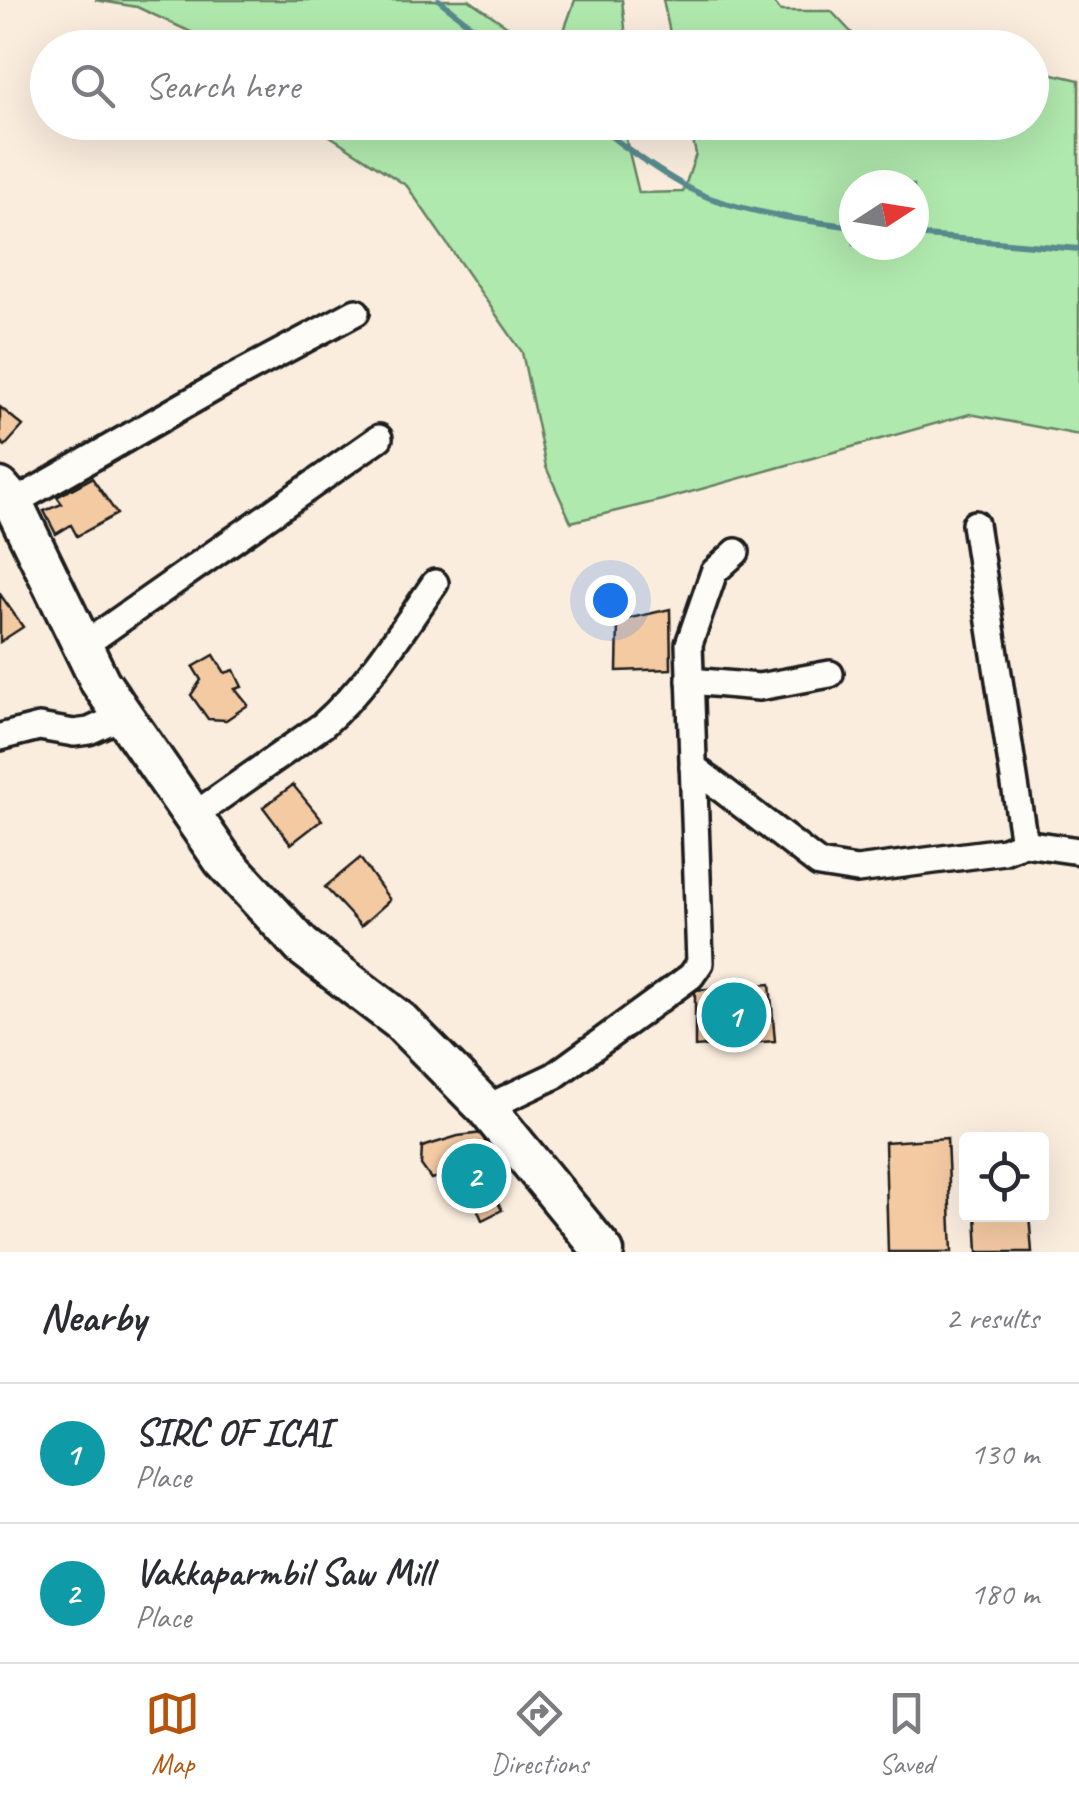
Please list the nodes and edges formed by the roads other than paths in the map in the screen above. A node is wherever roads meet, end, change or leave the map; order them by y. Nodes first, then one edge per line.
1 (356, 312) dead end
2 (379, 438) dead end
3 (6, 495) edge
4 (975, 524) dead end
5 (736, 552) dead end
6 (435, 583) dead end
7 (82, 642) junction
8 (830, 674) dead end
9 (690, 681) junction
10 (124, 715) junction
11 (0, 737) edge
12 (693, 767) junction
13 (193, 816) junction
14 (1024, 842) junction
15 (1079, 851) edge
16 (486, 1108) junction
17 (604, 1252) edge

1 - 3 street
2 - 7 street
3 - 7 main road
4 - 14 street
5 - 9 street
6 - 13 street
7 - 10 main road
8 - 9 street
9 - 12 street
10 - 11 street
10 - 13 main road
12 - 14 street
12 - 16 street
13 - 16 main road
14 - 15 street
16 - 17 main road

